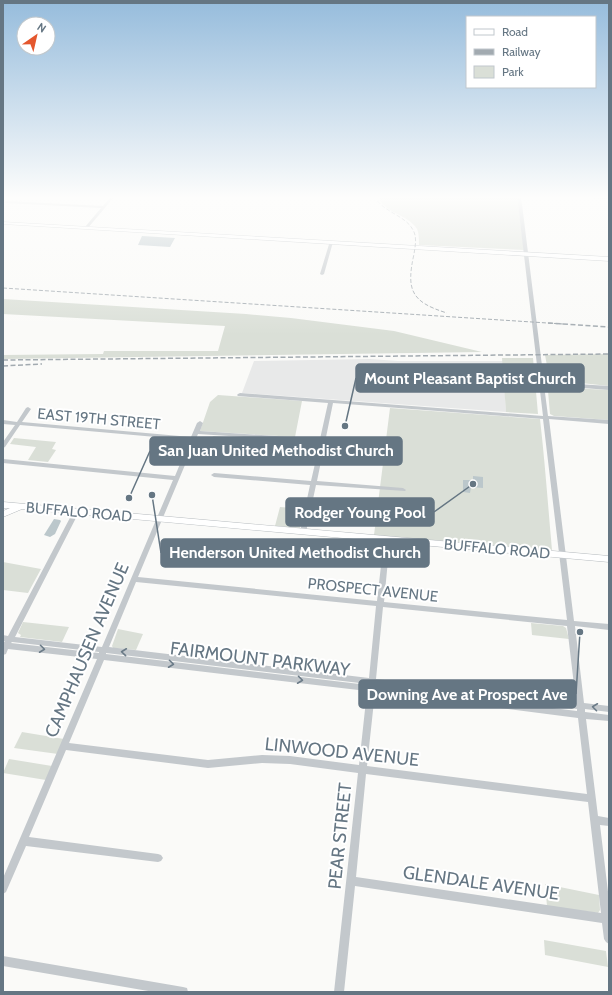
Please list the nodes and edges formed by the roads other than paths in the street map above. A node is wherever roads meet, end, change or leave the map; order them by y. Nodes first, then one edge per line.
1 (331, 242) edge
2 (338, 242) edge
3 (525, 242) edge
4 (526, 254) junction
5 (609, 259) edge
6 (322, 274) dead end
7 (542, 383) junction
8 (609, 388) edge
9 (240, 395) dead end
10 (331, 402) junction
11 (28, 409) dead end
12 (546, 418) junction
13 (3, 422) edge
14 (609, 422) edge
15 (200, 423) dead end
16 (18, 424) junction
17 (196, 432) junction
18 (193, 439) junction
19 (322, 441) junction
20 (3, 446) edge
21 (3, 462) edge
22 (214, 475) dead end
23 (176, 478) junction
24 (313, 483) junction
25 (403, 490) dead end
26 (3, 505) edge
27 (22, 507) junction
28 (76, 512) junction
29 (3, 514) edge
30 (159, 520) junction
31 (303, 532) junction
32 (387, 540) junction
33 (562, 555) junction
34 (609, 559) edge
35 (135, 580) junction
36 (380, 604) junction
37 (570, 623) junction
38 (609, 627) edge
39 (5, 644) edge
40 (104, 653) junction
41 (371, 685) junction
42 (609, 709) edge
43 (581, 710) junction
44 (609, 718) edge
45 (64, 746) junction
46 (363, 768) junction
47 (592, 799) junction
48 (594, 820) junction
49 (609, 822) edge
50 (24, 841) junction
51 (158, 858) dead end
52 (351, 881) junction
53 (3, 890) edge
54 (606, 919) junction
55 (609, 936) edge
56 (3, 961) edge
57 (183, 992) edge
58 (339, 992) edge

1 - 6 street
2 - 4 main road
3 - 4 street
4 - 5 main road
4 - 7 street
7 - 8 street
7 - 12 street
9 - 10 street
10 - 12 street
10 - 19 street
11 - 16 street
12 - 14 street
12 - 33 street
13 - 16 street, EAST 19TH STREET
15 - 17 street, CAMPHAUSEN AVENUE
16 - 18 street, EAST 19TH STREET
16 - 20 street
17 - 18 street, CAMPHAUSEN AVENUE
17 - 19 street
18 - 23 street, CAMPHAUSEN AVENUE
19 - 24 street
21 - 23 street
22 - 24 street
23 - 30 street, CAMPHAUSEN AVENUE
24 - 25 street
24 - 31 street
26 - 27 main road, BUFFALO ROAD
27 - 28 main road, BUFFALO ROAD
27 - 29 main road
28 - 30 main road, BUFFALO ROAD
28 - 39 street
30 - 31 main road, BUFFALO ROAD
30 - 35 street, CAMPHAUSEN AVENUE
31 - 32 main road, BUFFALO ROAD
32 - 33 main road, BUFFALO ROAD
32 - 36 street, PEAR STREET
33 - 34 main road, BUFFALO ROAD
33 - 37 street
35 - 36 street, PROSPECT AVENUE
35 - 40 street, CAMPHAUSEN AVENUE
36 - 37 street, PROSPECT AVENUE
36 - 41 street, PEAR STREET
37 - 38 street, PROSPECT AVENUE
37 - 43 street
39 - 40 street, FAIRMOUNT PARKWAY
40 - 41 street, FAIRMOUNT PARKWAY
40 - 45 street, CAMPHAUSEN AVENUE
41 - 43 street, FAIRMOUNT PARKWAY
41 - 46 street, PEAR STREET
42 -> 43 street, FAIRMOUNT PARKWAY
43 - 44 street, FAIRMOUNT PARKWAY
43 - 47 street
45 - 46 street, LINWOOD AVENUE
45 - 50 street, CAMPHAUSEN AVENUE
46 - 47 street, LINWOOD AVENUE
46 - 52 street, PEAR STREET
47 - 48 street
48 - 49 street
48 - 54 street
50 - 51 street
50 - 53 street, CAMPHAUSEN AVENUE
52 - 54 street, GLENDALE AVENUE
52 - 58 street, PEAR STREET
54 - 55 street
56 - 57 street

